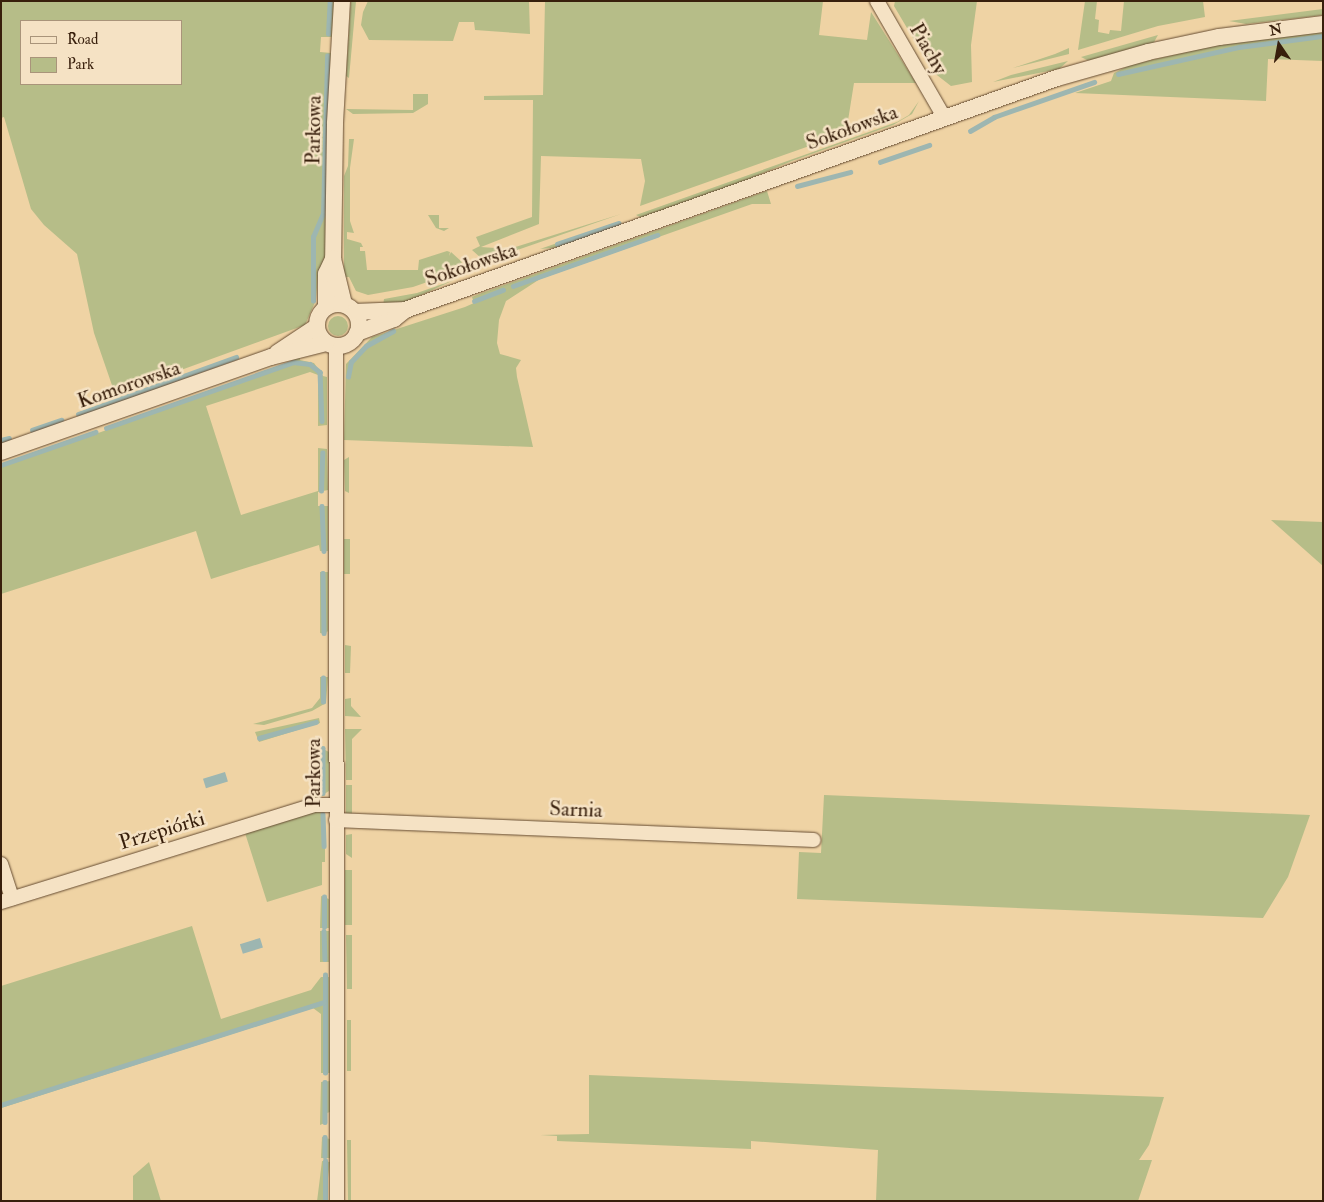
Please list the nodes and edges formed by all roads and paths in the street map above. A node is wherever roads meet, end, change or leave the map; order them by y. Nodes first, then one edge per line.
1 (342, 1) edge
2 (877, 1) edge
3 (1323, 24) edge
4 (944, 117) junction
5 (333, 259) junction
6 (326, 307) junction
7 (349, 308) junction
8 (405, 310) junction
9 (316, 327) junction
10 (358, 333) junction
11 (331, 344) junction
12 (271, 357) junction
13 (1, 452) edge
14 (335, 805) junction
15 (336, 820) junction
16 (814, 840) dead end
17 (1, 864) edge
18 (7, 900) edge
19 (337, 1201) edge

1 - 5 street, Parkowa
2 - 4 street, Piachy
3 - 4 street, Sokołowska
4 - 8 street, Sokołowska
5 - 6 street, Parkowa
5 - 7 street, Parkowa
6 - 7 street
6 - 9 street
7 - 8 street, Sokołowska
7 - 10 street
8 - 10 street, Sokołowska
9 - 11 street
9 - 12 street, Komorowska
10 - 11 street
11 - 12 street, Komorowska
11 - 14 street, Parkowa
12 - 13 street, Komorowska
14 - 15 street, Parkowa
14 - 18 street, Przepiórki
15 - 16 street, Sarnia
15 - 19 street, Parkowa
17 - 18 street

